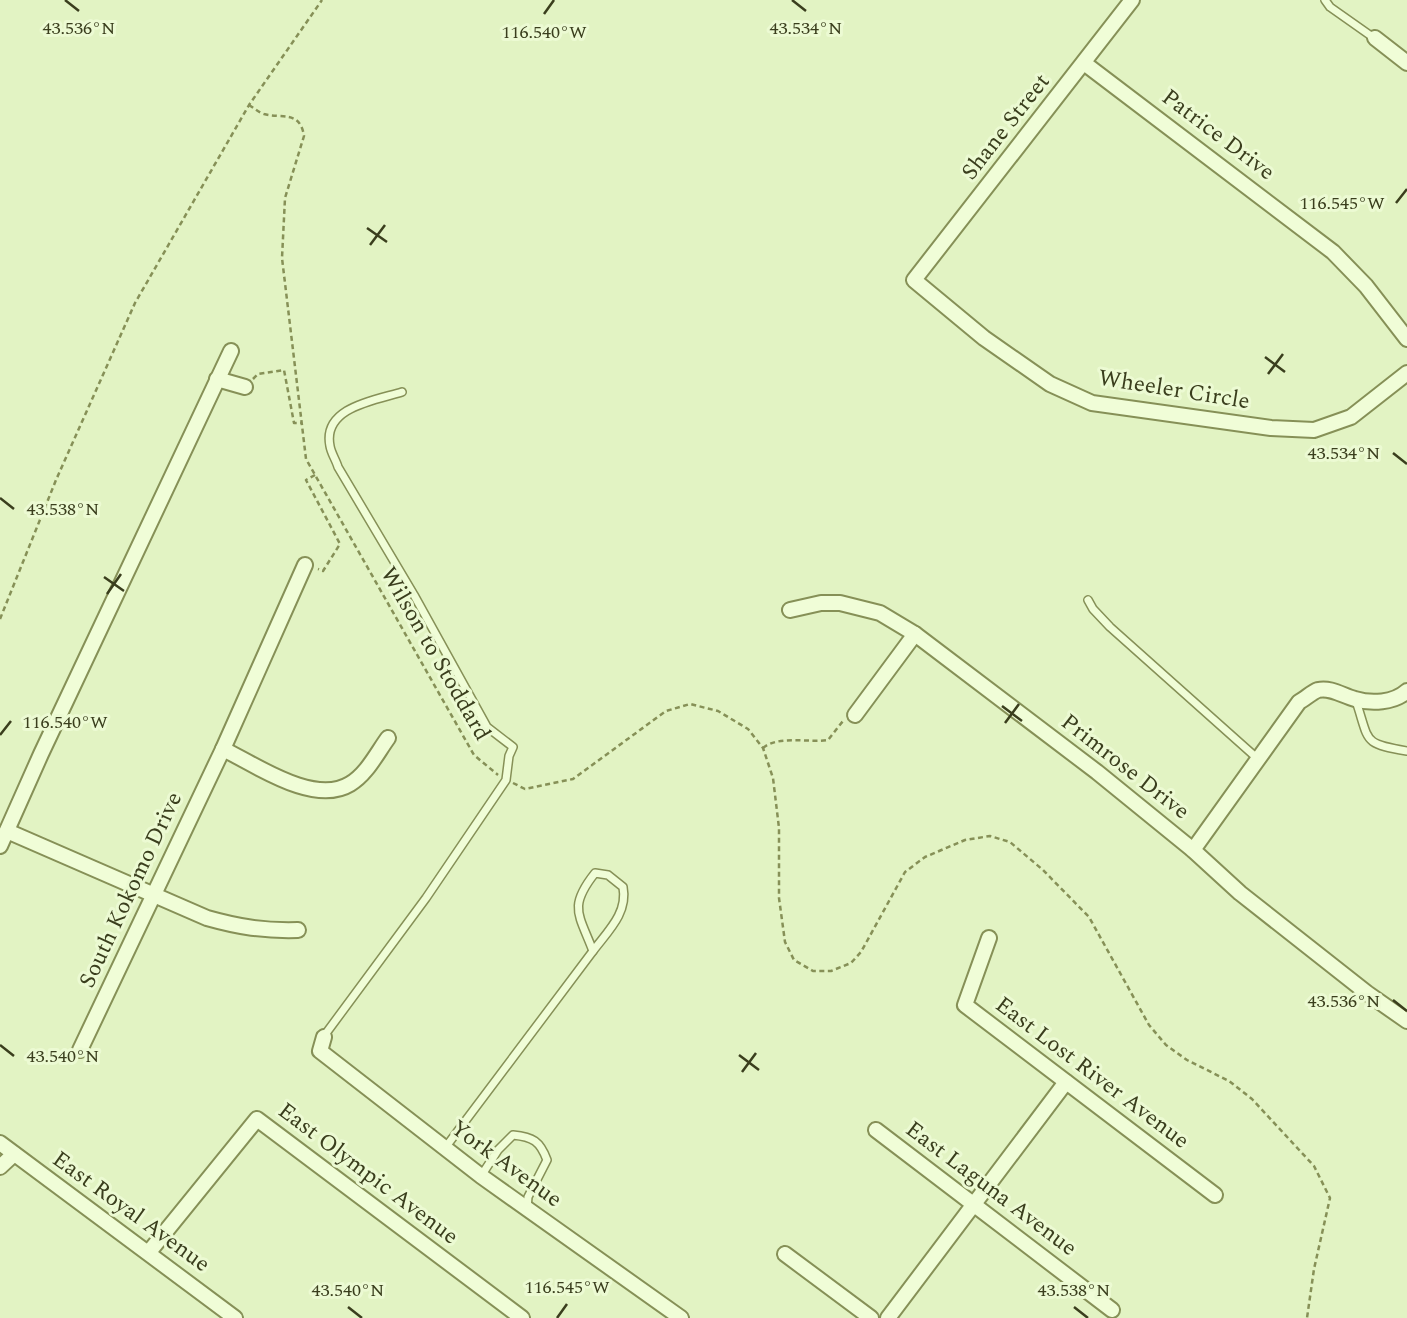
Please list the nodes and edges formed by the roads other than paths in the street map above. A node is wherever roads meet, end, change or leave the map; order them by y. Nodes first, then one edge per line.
1 (1132, 0) edge
2 (1325, 0) edge
3 (1375, 38) joint
4 (1084, 63) junction
5 (1407, 63) edge
6 (915, 281) joint
7 (1407, 339) edge
8 (232, 351) dead end
9 (1407, 373) edge
10 (218, 379) junction
11 (245, 387) road end
12 (402, 391) dead end
13 (305, 565) road end
14 (1088, 600) dead end
15 (790, 610) dead end
16 (915, 634) junction
17 (1407, 691) edge
18 (1356, 700) junction
19 (855, 715) road end
20 (388, 738) dead end
21 (223, 749) junction
22 (1407, 751) edge
23 (1258, 760) junction
24 (6, 831) junction
25 (0, 846) edge
26 (1193, 850) junction
27 (155, 895) junction
28 (298, 930) dead end
29 (989, 939) dead end
30 (593, 951) junction
31 (1407, 1021) edge
32 (324, 1037) joint
33 (79, 1050) dead end
34 (1066, 1082) junction
35 (876, 1130) dead end
36 (0, 1143) edge
37 (445, 1148) junction
38 (14, 1154) junction
39 (0, 1167) edge
40 (481, 1176) junction
41 (1215, 1195) dead end
42 (973, 1205) junction
43 (527, 1209) junction
44 (149, 1252) junction
45 (785, 1254) dead end
46 (1112, 1310) dead end
47 (235, 1318) edge
48 (522, 1318) edge
49 (681, 1318) edge
50 (871, 1318) edge
51 (888, 1318) edge

1 - 4 street, Shane Street
2 - 3 lane
3 - 5 street
4 - 6 street, Shane Street
4 - 7 street, Patrice Drive
6 - 9 street, Wheeler Circle
8 - 10 street
10 - 11 street
10 - 24 street
12 - 32 lane
13 - 21 street, South Kokomo Drive
14 - 23 lane
15 - 16 street, Primrose Drive
16 - 19 street
16 - 26 street, Primrose Drive
17 - 18 street
18 - 22 lane
18 - 23 street
20 - 21 street
21 - 27 street, South Kokomo Drive
23 - 26 street
24 - 25 street
24 - 27 street
26 - 31 street, Primrose Drive
27 - 28 street
27 - 33 street, South Kokomo Drive
29 - 34 street, East Lost River Avenue
30 - 30 lane
30 - 37 lane
32 - 37 street, York Avenue
34 - 41 street, East Lost River Avenue
34 - 42 street
35 - 42 street, East Laguna Avenue
36 - 38 street, East Royal Avenue
37 - 40 street, York Avenue
38 - 39 street
38 - 44 street, East Royal Avenue
40 - 43 street, York Avenue
40 - 43 lane
42 - 46 street, East Laguna Avenue
42 - 51 street
43 - 49 street, York Avenue
44 - 47 street, East Royal Avenue
44 - 48 street, East Olympic Avenue
45 - 50 street

